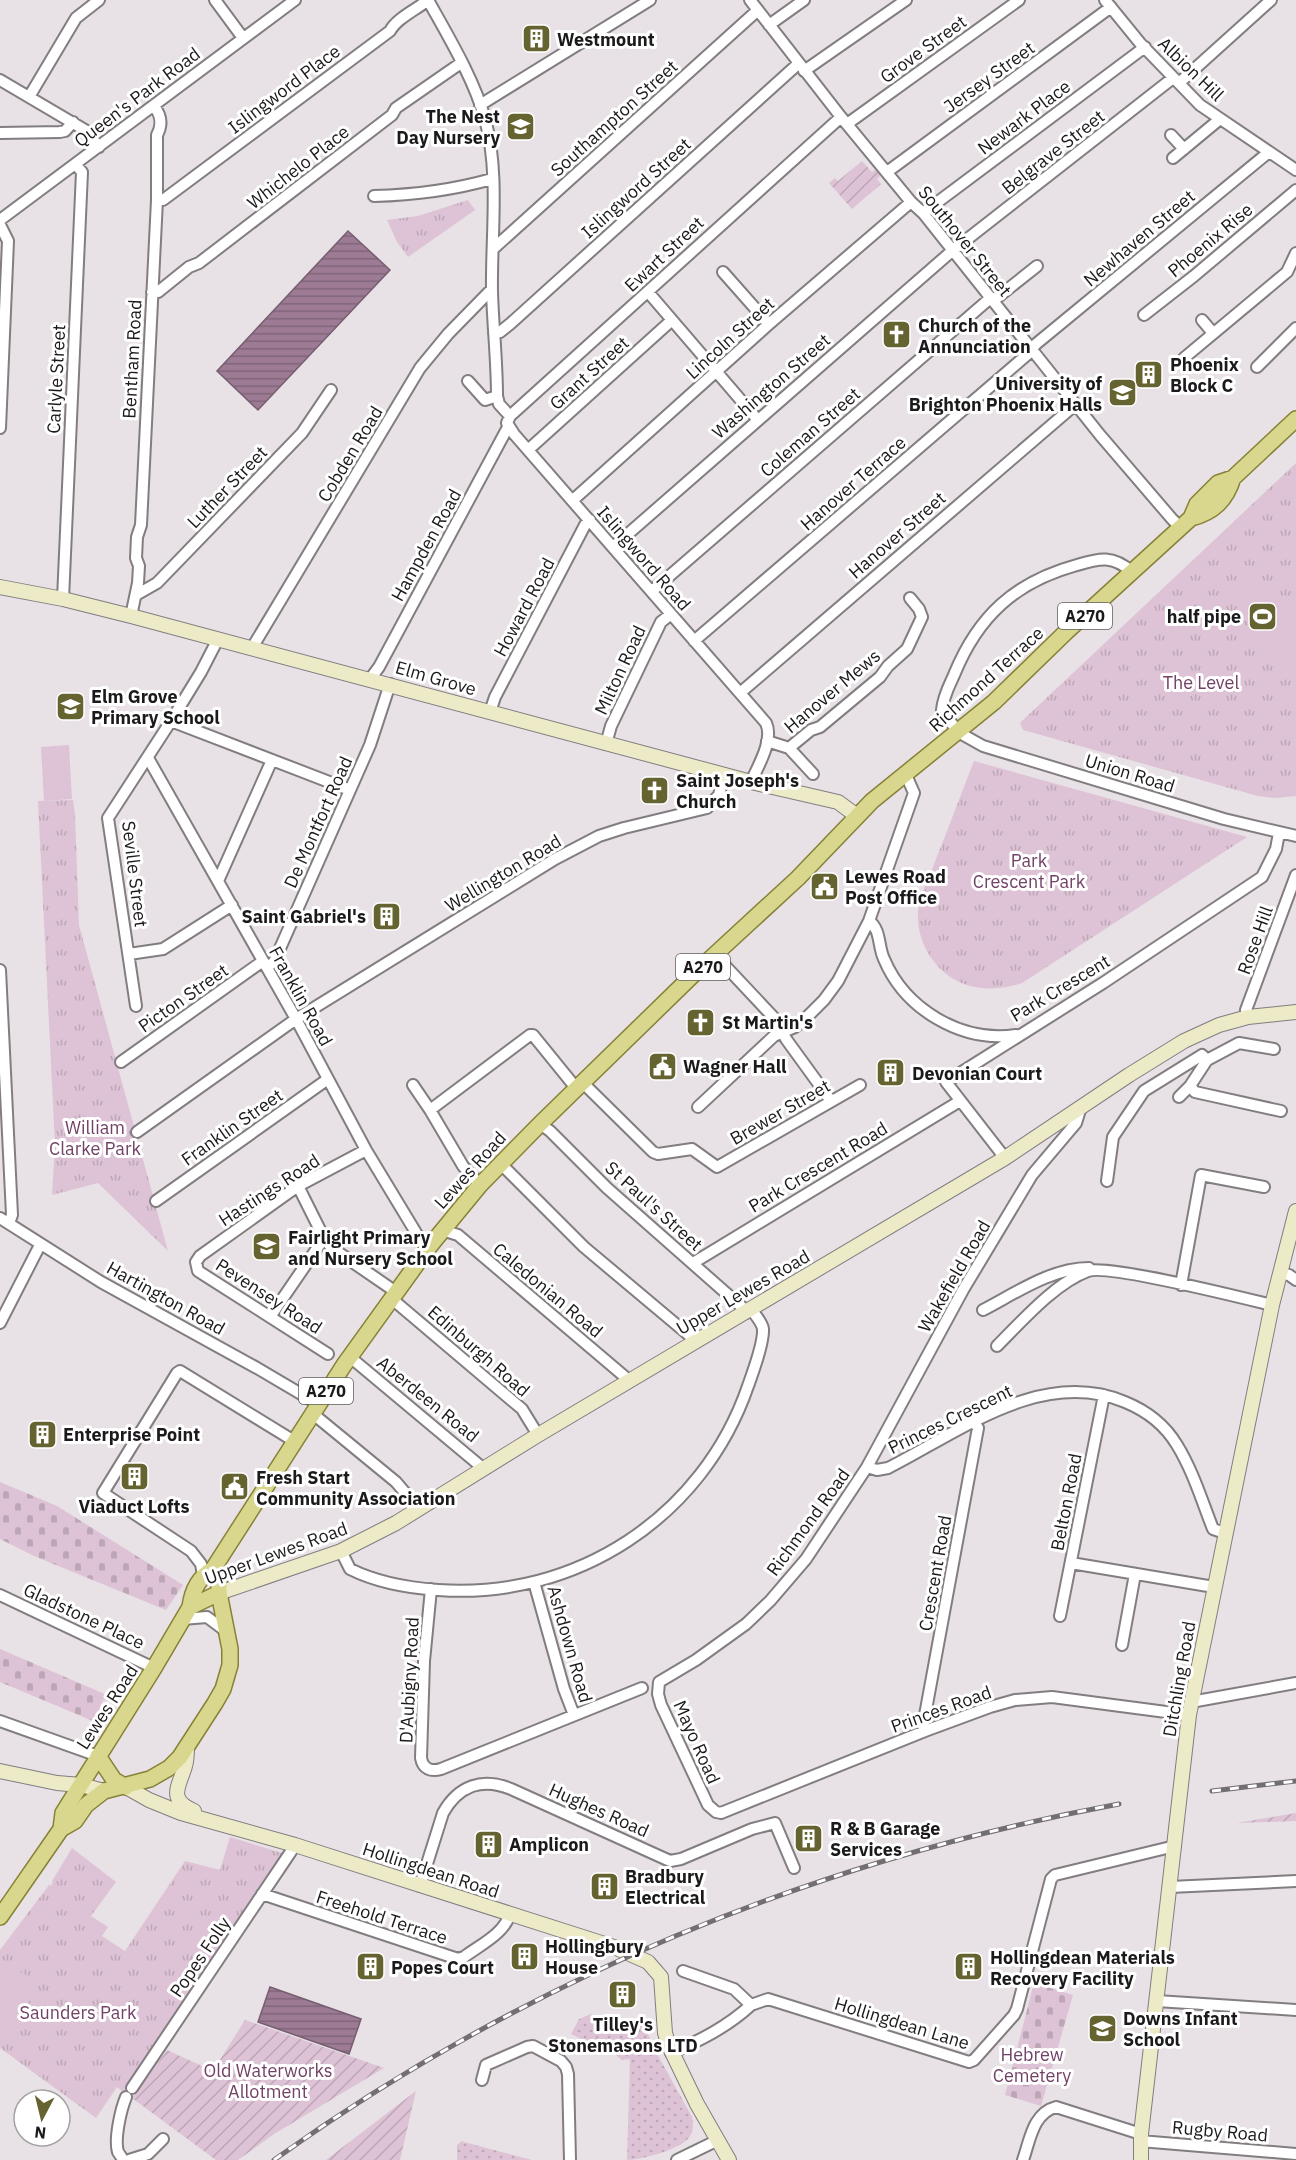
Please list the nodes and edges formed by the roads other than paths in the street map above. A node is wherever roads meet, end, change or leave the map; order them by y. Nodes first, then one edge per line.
1 (78, 0) edge
2 (99, 0) edge
3 (215, 0) edge
4 (295, 0) edge
5 (428, 0) edge
6 (650, 0) edge
7 (750, 0) edge
8 (804, 0) edge
9 (906, 0) edge
10 (1019, 0) edge
11 (1271, 0) edge
12 (1108, 4) edge
13 (88, 8) junction
14 (758, 10) junction
15 (769, 25) junction
16 (243, 38) junction
17 (1145, 47) junction
18 (462, 63) junction
19 (801, 67) junction
20 (0, 80) edge
21 (1176, 81) junction
22 (29, 97) junction
23 (480, 105) junction
24 (154, 106) junction
25 (1220, 119) junction
26 (844, 121) junction
27 (73, 122) junction
28 (0, 133) edge
29 (1171, 135) dead end
30 (99, 147) junction
31 (1184, 149) junction
32 (1269, 152) junction
33 (1173, 158) dead end
34 (75, 164) junction
35 (1296, 170) edge
36 (887, 172) junction
37 (492, 179) junction
38 (1296, 190) edge
39 (374, 196) dead end
40 (158, 200) junction
41 (911, 202) junction
42 (923, 213) junction
43 (0, 220) edge
44 (0, 225) edge
45 (493, 249) junction
46 (952, 251) junction
47 (1296, 253) edge
48 (1037, 266) dead end
49 (723, 272) dead end
50 (1292, 274) edge
51 (492, 289) junction
52 (152, 292) junction
53 (648, 292) junction
54 (991, 300) junction
55 (1144, 315) dead end
56 (672, 320) junction
57 (1202, 320) dead end
58 (769, 324) junction
59 (1296, 328) edge
60 (494, 333) junction
61 (1213, 333) junction
62 (1032, 350) junction
63 (1184, 358) dead end
64 (1257, 367) dead end
65 (717, 371) junction
66 (468, 381) dead end
67 (331, 390) dead end
68 (497, 396) junction
69 (1076, 404) junction
70 (757, 419) junction
71 (1296, 419) edge
72 (509, 421) junction
73 (0, 428) edge
74 (528, 450) junction
75 (573, 500) junction
76 (590, 520) junction
77 (1186, 523) junction
78 (613, 547) junction
79 (1132, 572) junction
80 (0, 586) edge
81 (652, 591) junction
82 (136, 595) junction
83 (63, 598) junction
84 (910, 598) dead end
85 (671, 614) junction
86 (131, 616) junction
87 (218, 639) junction
88 (694, 641) junction
89 (252, 648) junction
90 (370, 679) junction
91 (390, 684) junction
92 (740, 693) junction
93 (490, 712) junction
94 (171, 721) junction
95 (958, 732) junction
96 (767, 741) junction
97 (606, 744) junction
98 (789, 748) junction
99 (148, 758) junction
100 (272, 760) junction
101 (724, 774) junction
102 (813, 774) dead end
103 (906, 775) junction
104 (752, 782) junction
105 (350, 790) junction
106 (857, 816) junction
107 (1280, 833) junction
108 (1296, 836) edge
109 (1296, 875) edge
110 (218, 881) junction
111 (232, 905) junction
112 (869, 921) junction
113 (129, 954) junction
114 (716, 955) junction
115 (265, 964) junction
116 (0, 970) edge
117 (136, 1006) dead end
118 (1296, 1012) edge
119 (1248, 1017) junction
120 (296, 1019) junction
121 (783, 1030) junction
122 (1020, 1034) junction
123 (1194, 1036) junction
124 (1274, 1049) dead end
125 (1205, 1058) junction
126 (121, 1062) dead end
127 (328, 1079) junction
128 (412, 1084) dead end
129 (860, 1085) dead end
130 (1190, 1086) junction
131 (583, 1087) junction
132 (1179, 1097) dead end
133 (831, 1101) junction
134 (960, 1101) junction
135 (698, 1107) dead end
136 (430, 1110) junction
137 (1080, 1110) junction
138 (1281, 1111) dead end
139 (540, 1124) junction
140 (137, 1132) dead end
141 (366, 1150) junction
142 (1005, 1158) junction
143 (500, 1163) junction
144 (1107, 1181) dead end
145 (480, 1185) junction
146 (298, 1186) junction
147 (1258, 1189) dead end
148 (156, 1201) dead end
149 (1295, 1218) edge
150 (4, 1221) edge
151 (442, 1230) junction
152 (326, 1240) junction
153 (40, 1245) junction
154 (429, 1247) junction
155 (196, 1263) joint
156 (693, 1263) junction
157 (1095, 1269) junction
158 (1280, 1273) junction
159 (1296, 1280) edge
160 (1181, 1285) junction
161 (394, 1295) junction
162 (1272, 1305) junction
163 (983, 1310) dead end
164 (749, 1311) junction
165 (270, 1317) junction
166 (0, 1323) edge
167 (694, 1342) junction
168 (997, 1346) dead end
169 (328, 1354) dead end
170 (350, 1357) junction
171 (628, 1382) junction
172 (1104, 1395) junction
173 (315, 1409) junction
174 (974, 1422) junction
175 (538, 1435) junction
176 (294, 1441) junction
177 (867, 1467) junction
178 (484, 1469) junction
179 (419, 1509) junction
180 (1225, 1533) junction
181 (341, 1551) junction
182 (1071, 1563) junction
183 (208, 1572) junction
184 (1135, 1574) junction
185 (534, 1582) junction
186 (1214, 1587) junction
187 (431, 1589) junction
188 (219, 1593) junction
189 (0, 1595) edge
190 (191, 1609) junction
191 (1060, 1616) dead end
192 (227, 1632) junction
193 (1122, 1645) dead end
194 (154, 1668) junction
195 (659, 1682) joint
196 (1296, 1683) edge
197 (642, 1688) dead end
198 (1190, 1709) junction
199 (574, 1715) junction
200 (0, 1721) edge
201 (925, 1731) junction
202 (187, 1746) junction
203 (98, 1756) junction
204 (0, 1771) edge
205 (81, 1785) junction
206 (126, 1786) junction
207 (104, 1791) junction
208 (716, 1812) joint
209 (215, 1822) junction
210 (61, 1829) junction
211 (294, 1845) junction
212 (1175, 1846) junction
213 (794, 1868) dead end
214 (1296, 1881) edge
215 (420, 1886) junction
216 (1170, 1887) junction
217 (262, 1894) junction
218 (510, 1914) junction
219 (0, 1917) edge
220 (683, 1971) dead end
221 (1157, 2001) junction
222 (751, 2005) junction
223 (1296, 2010) edge
224 (671, 2053) junction
225 (482, 2080) dead end
226 (1141, 2138) junction
227 (163, 2139) dead end
228 (718, 2140) junction
229 (1296, 2154) edge
230 (123, 2160) edge
231 (129, 2160) edge
232 (570, 2160) edge
233 (676, 2160) edge
234 (729, 2160) edge
235 (1023, 2160) edge
236 (1141, 2160) edge

1 - 13 street
2 - 13 street
3 - 16 street
4 - 16 street, Queen's Park Road
5 - 18 street
5 - 40 street, Islingword Place
6 - 23 street
7 - 14 street, Southover Street
8 - 15 street
9 - 19 street, Islingword Street
10 - 26 street, Grove Street
11 - 21 street, Belgrave Street
12 - 17 street, Albion Hill
12 - 36 street, Jersey Street
13 - 22 street
14 - 15 street, Southover Street
14 - 45 street, Southampton Street
15 - 19 street, Southover Street
16 - 24 street, Queen's Park Road
17 - 21 street, Albion Hill
17 - 42 street, Newark Place
18 - 23 street
18 - 52 street, Whichelo Place
19 - 26 street, Southover Street
19 - 60 street, Islingword Street
20 - 22 street
21 - 25 street, Albion Hill
21 - 46 street, Belgrave Street
22 - 27 street
23 - 37 street
24 - 30 street, Queen's Park Road
24 - 40 street, Bentham Road
25 - 31 street
25 - 32 street, Albion Hill
26 - 36 street, Southover Street
26 - 53 street, Ewart Street
27 - 28 street
27 - 30 street
29 - 31 street
30 - 34 street, Queen's Park Road
31 - 33 street
32 - 35 street, Albion Hill
32 - 62 street, Newhaven Street
34 - 43 street, Queen's Park Road
34 - 83 street, Carlyle Street
36 - 41 street, Southover Street
37 - 39 street
37 - 45 street
38 - 55 street, Phoenix Rise
40 - 52 street, Bentham Road
41 - 42 street, Southover Street
41 - 58 street, Lincoln Street
42 - 46 street, Southover Street
44 - 73 street
45 - 51 street
46 - 54 street, Southover Street
46 - 70 street, Washington Street
47 - 50 street
48 - 54 street, Coleman Street
49 - 58 street
50 - 61 street
51 - 60 street
51 - 89 street, Cobden Road
52 - 82 street, Bentham Road
53 - 56 street
53 - 72 street, Ewart Street
54 - 62 street, Southover Street
54 - 81 street, Coleman Street
56 - 65 street
56 - 74 street, Grant Street
57 - 61 street
58 - 65 street, Lincoln Street
59 - 64 street
60 - 68 street
61 - 63 street
62 - 69 street, Southover Street
62 - 88 street, Hanover Terrace
65 - 70 street
65 - 75 street, Lincoln Street
66 - 68 street
67 - 82 street, Luther Street
68 - 72 street, Islingword Road
69 - 77 street, Southover Street
69 - 92 street, Hanover Street
70 - 78 street, Washington Street
71 - 77 main road, Richmond Terrace / A270
72 - 74 street, Islingword Road
72 - 90 street, Hampden Road
74 - 75 street, Islingword Road
75 - 76 street, Islingword Road
76 - 78 street, Islingword Road
76 - 93 street, Howard Road
77 - 79 main road, Richmond Terrace / A270
78 - 81 street, Islingword Road
79 - 95 main road, Richmond Terrace / A270
79 - 95 street
80 - 83 street, Elm Grove
81 - 85 street, Islingword Road
82 - 86 street, Bentham Road
83 - 86 street, Elm Grove
84 - 98 street, Hanover Mews
85 - 88 street, Islingword Road
85 - 97 street, Milton Road
86 - 87 street, Elm Grove
87 - 89 street, Elm Grove
87 - 94 street, Seville Street
88 - 92 street, Islingword Road
89 - 90 street, Elm Grove
90 - 91 street, Elm Grove
91 - 93 street, Elm Grove
91 - 105 street, De Montfort Road
92 - 96 street, Islingword Road
93 - 97 street, Elm Grove
94 - 99 street, Seville Street
94 - 100 street
95 - 103 main road, Richmond Terrace / A270
95 - 107 street, Union Road
96 - 98 street
96 - 104 street
97 - 101 street, Elm Grove
98 - 102 street
99 - 110 street, Franklin Road
99 - 113 street, Seville Street
100 - 105 street
100 - 110 street
101 - 104 street, Elm Grove
101 - 120 street, Wellington Road
103 - 106 main road, Richmond Terrace / A270
103 - 112 street
104 - 106 street, Elm Grove
105 - 115 street, De Montfort Road
106 - 114 main road, A270
107 - 108 street, Union Road
107 - 122 street, Park Crescent
109 - 119 street, Rose Hill
110 - 111 street, Franklin Road
111 - 113 street
111 - 115 street, Franklin Road
112 - 121 street
112 - 122 street, Park Crescent
113 - 117 street, Seville Street
114 - 121 street
114 - 131 main road, Lewes Road / A270
115 - 120 street, Franklin Road
115 - 126 street, Picton Street
116 - 150 street
118 - 119 street, Upper Lewes Road
119 - 123 street, Upper Lewes Road
120 - 127 street, Franklin Road
120 - 140 street, Wellington Road
121 - 133 street
121 - 135 street
122 - 134 street
123 - 125 street
123 - 137 street, Upper Lewes Road
124 - 125 street
125 - 130 street
125 - 144 street
127 - 141 street, Franklin Road
127 - 148 street, Franklin Street
128 - 136 street
129 - 133 street, Brewer Street
130 - 132 street
130 - 138 street
131 - 133 street, Brewer Street
131 - 136 street
131 - 139 main road, Lewes Road / A270
134 - 142 street
134 - 156 street, Park Crescent Road
136 - 145 street
137 - 142 street, Upper Lewes Road
137 - 177 street, Wakefield Road
139 - 143 main road, Lewes Road / A270
139 - 156 street, St Paul's Street
141 - 146 street, Hastings Road
141 - 154 street, Franklin Road
142 - 164 street, Upper Lewes Road
143 - 145 main road, Lewes Road / A270
143 - 167 street
145 - 151 main road, Lewes Road / A270
146 - 152 street
146 - 155 street, Hastings Road
147 - 160 street
149 - 158 street, Ditchling Road
150 - 153 street, Hartington Road
151 - 154 main road, Lewes Road / A270
151 - 171 street, Caledonian Road
152 - 161 street, Edinburgh Road
152 - 165 street
153 - 166 street
153 - 173 street, Hartington Road
154 - 161 main road, Lewes Road / A270
155 - 165 street, Pevensey Road
156 - 164 street, St Paul's Street
157 - 160 street
157 - 163 street
157 - 168 street
158 - 159 street
158 - 162 street, Ditchling Road
160 - 162 street
161 - 170 main road, Lewes Road / A270
161 - 175 street, Edinburgh Road
162 - 180 street, Ditchling Road
164 - 167 street, Upper Lewes Road
164 - 185 street
165 - 169 street, Pevensey Road
167 - 171 street, Upper Lewes Road
170 - 173 main road, Lewes Road / A270
170 - 178 street, Aberdeen Road
171 - 175 street, Upper Lewes Road
172 - 174 street, Princes Crescent
172 - 180 street, Princes Crescent
172 - 182 street, Belton Road
173 - 176 main road, Lewes Road / A270
173 - 179 street, Hartington Road
174 - 177 street, Princes Crescent
174 - 201 street, Crescent Road
175 - 178 street, Upper Lewes Road
176 - 183 main road, Lewes Road / A270
176 - 183 street
177 - 195 street, Richmond Road
178 - 179 street, Upper Lewes Road
179 - 181 street, Upper Lewes Road
180 - 186 street, Ditchling Road
181 - 187 street
181 - 188 street, Upper Lewes Road
182 - 184 street
182 - 191 street, Belton Road
183 - 188 main road, Lewes Road / A270
183 - 190 main road, Lewes Road / A270
184 - 186 street
184 - 193 street
185 - 187 street
185 - 199 street, Ashdown Road
186 - 198 street, Ditchling Road
187 - 199 street, D'Aubigny Road
188 - 190 main road, Upper Lewes Road
188 - 192 main road, Lewes Road / A270
189 - 194 street, Gladstone Place
190 - 192 street
190 - 194 main road, Lewes Road / A270
192 - 202 main road, Lewes Road / A270
194 - 203 main road, Lewes Road / A270
195 - 208 street, Mayo Road
196 - 198 street, Princes Road
197 - 199 street
198 - 201 street, Princes Road
198 - 212 street, Ditchling Road
200 - 203 street
201 - 208 street, Princes Road
202 - 206 main road, Lewes Road / A270
202 - 209 street
203 - 205 main road, Lewes Road / A270
203 - 206 main road
204 - 205 street
205 - 207 street
205 - 210 main road, Lewes Road / A270
206 - 207 main road, Lewes Road / A270
206 - 209 street, Hollingdean Road
207 - 210 main road, Lewes Road / A270
209 - 211 street, Hollingdean Road
210 - 219 main road, Lewes Road / A270
211 - 215 street, Hollingdean Road
211 - 217 street, Popes Folly
212 - 216 street, Ditchling Road
212 - 222 street, Hollingdean Lane
213 - 215 street, Hughes Road
214 - 216 street
215 - 218 street, Hollingdean Road
216 - 221 street, Ditchling Road
217 - 218 street, Freehold Terrace
217 - 230 street, Popes Folly
218 - 224 street, Hollingdean Road
220 - 222 street
221 - 223 street
221 - 226 street, Ditchling Road
222 - 224 street
224 - 228 street
225 - 232 street
226 - 229 street, Rugby Road
226 - 235 street, Rugby Road
226 - 236 street, Ditchling Road
227 - 231 street
228 - 233 street
228 - 234 street

